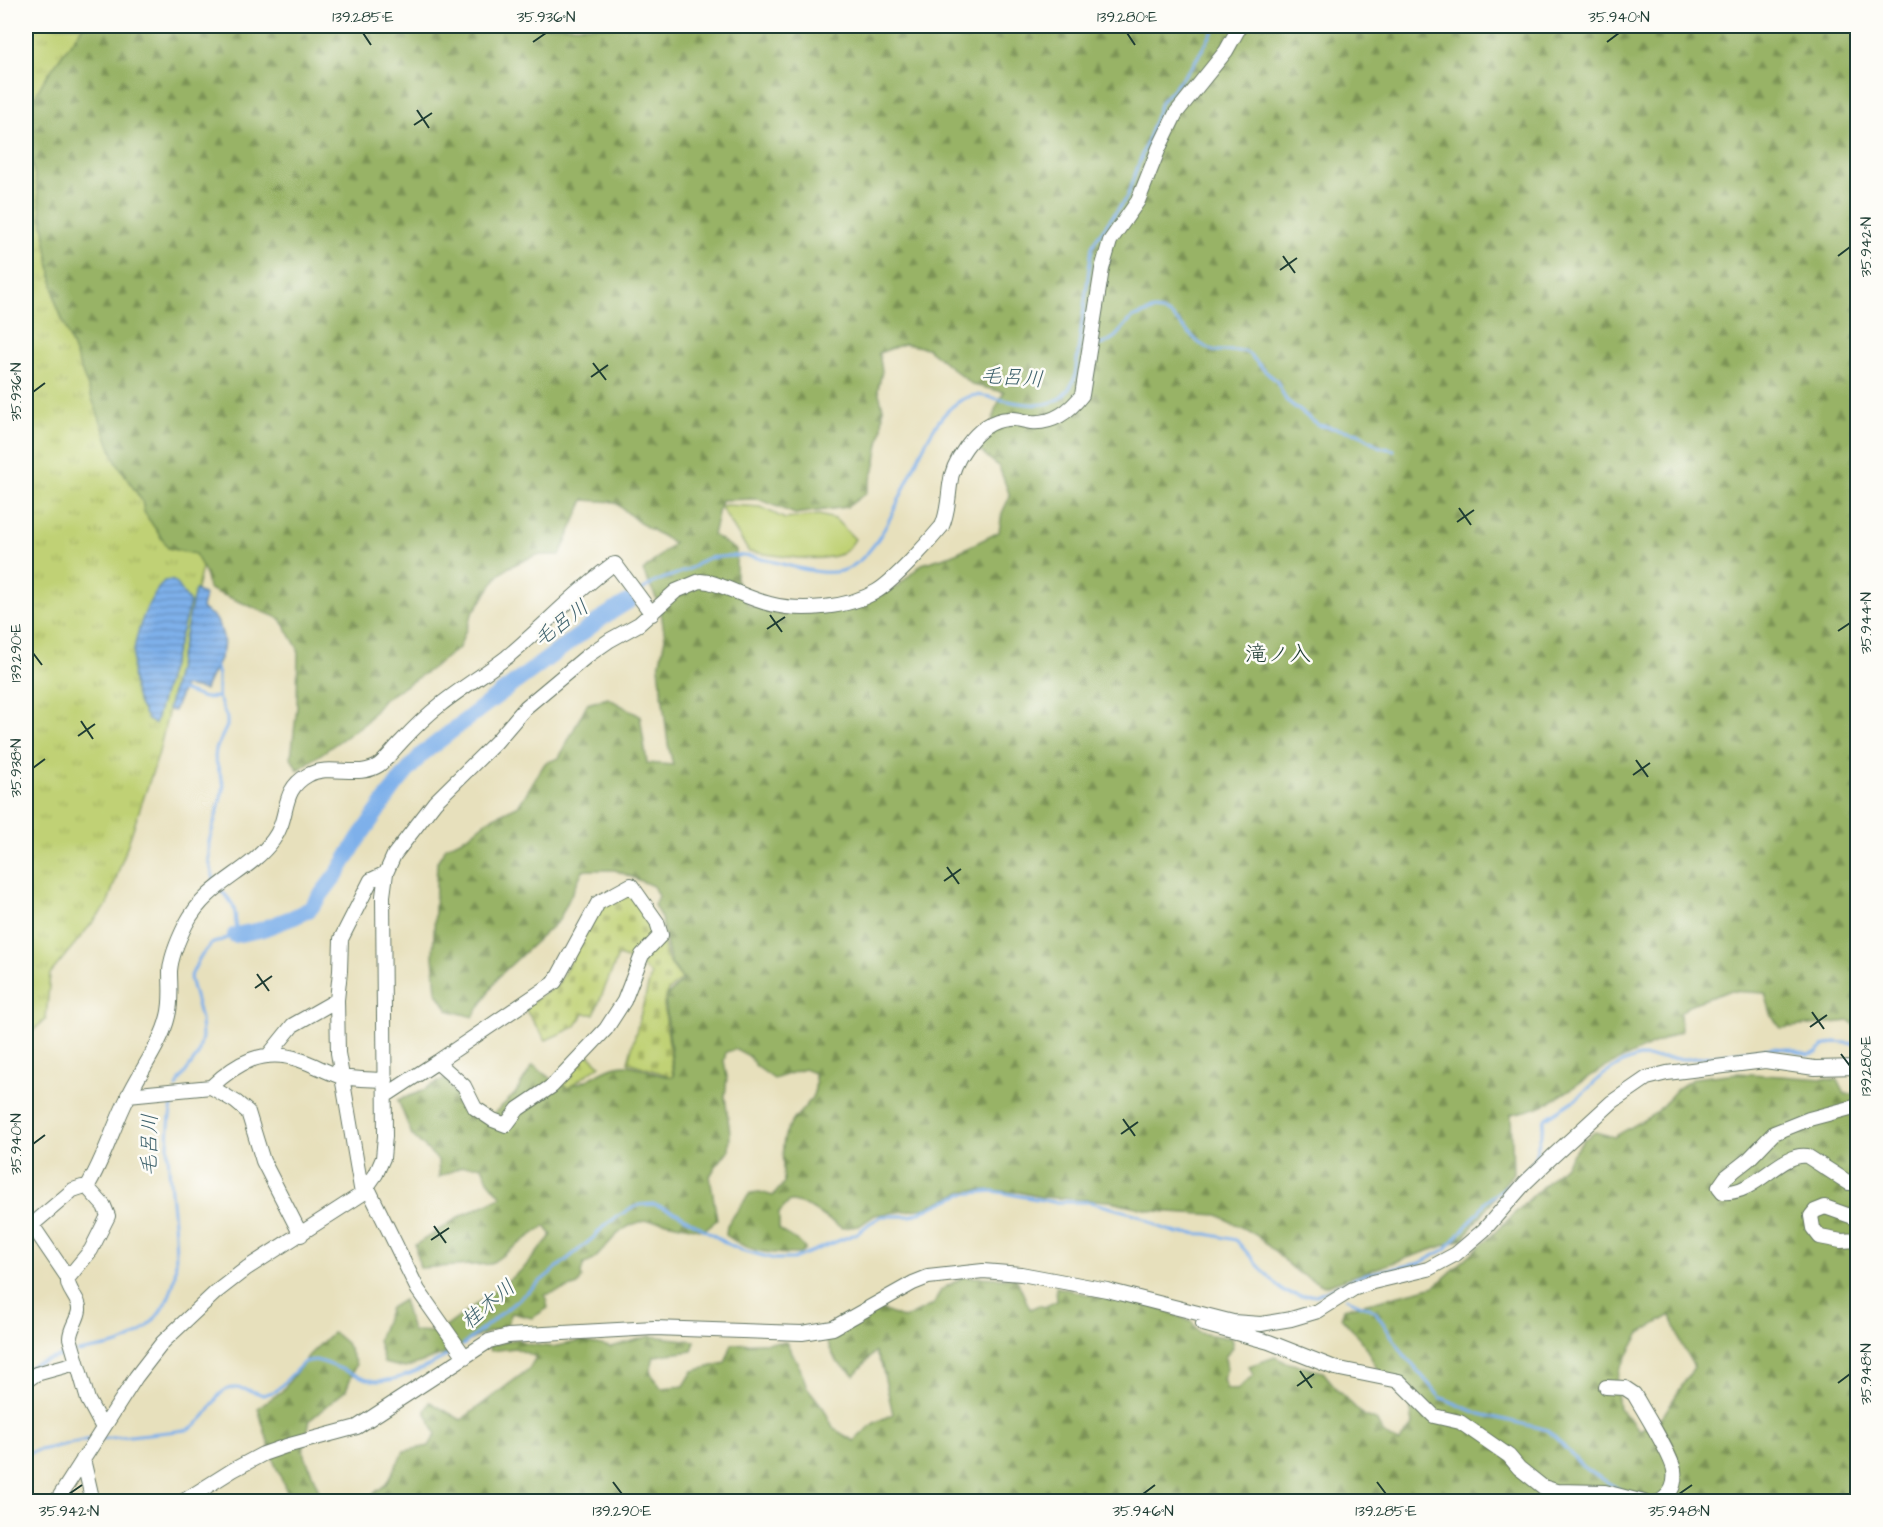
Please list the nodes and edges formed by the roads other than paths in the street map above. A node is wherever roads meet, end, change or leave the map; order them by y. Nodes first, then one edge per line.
1 (1240, 26) edge
2 (650, 612) junction
3 (386, 873) junction
4 (337, 1000) junction
5 (268, 1056) junction
6 (437, 1062) junction
7 (1857, 1067) edge
8 (341, 1077) junction
9 (386, 1080) junction
10 (211, 1087) junction
11 (128, 1095) junction
12 (385, 1096) junction
13 (1857, 1106) edge
14 (1857, 1181) edge
15 (87, 1187) junction
16 (365, 1191) junction
17 (1857, 1216) edge
18 (29, 1227) edge
19 (301, 1235) junction
20 (1857, 1240) edge
21 (68, 1278) junction
22 (1196, 1313) junction
23 (464, 1355) junction
24 (76, 1362) junction
25 (26, 1382) edge
26 (1606, 1387) dead end
27 (99, 1434) junction
28 (83, 1459) junction
29 (56, 1502) edge
30 (93, 1502) edge
31 (182, 1502) edge
32 (1644, 1502) edge
33 (1659, 1502) edge

1 - 2 street
2 - 3 street
2 - 11 street
3 - 4 street
3 - 9 street
4 - 5 street
4 - 8 street
5 - 8 street
5 - 10 street
6 - 6 street
6 - 12 street
7 - 22 street
8 - 9 street
8 - 16 street
9 - 12 street
10 - 11 street
10 - 19 street
11 - 15 street
12 - 16 street
13 - 14 street
15 - 18 street
15 - 21 street
16 - 19 street
16 - 23 street
17 - 20 street
18 - 21 street
19 - 27 street
21 - 24 street
22 - 23 street
22 - 32 street
23 - 31 street
24 - 25 street
24 - 27 street
26 - 33 street
27 - 28 street
28 - 29 street
28 - 30 street

